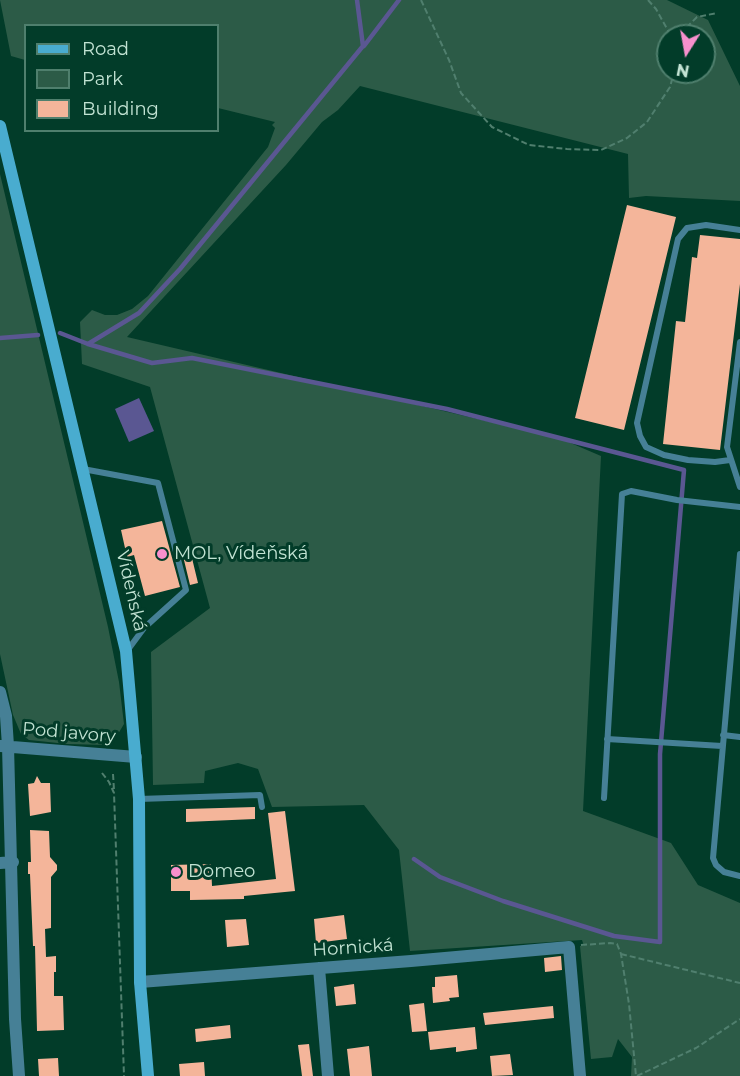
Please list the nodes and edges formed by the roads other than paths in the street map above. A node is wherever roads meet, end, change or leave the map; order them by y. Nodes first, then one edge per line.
1 (0, 126) edge
2 (740, 230) edge
3 (740, 342) edge
4 (730, 460) junction
5 (83, 469) junction
6 (740, 487) edge
7 (740, 507) edge
8 (740, 554) edge
9 (126, 651) junction
10 (0, 692) edge
11 (723, 735) junction
12 (740, 737) edge
13 (607, 740) junction
14 (4, 746) edge
15 (722, 746) junction
16 (136, 757) junction
17 (604, 798) dead end
18 (139, 799) junction
19 (262, 807) dead end
20 (6, 862) edge
21 (740, 876) edge
22 (319, 968) junction
23 (140, 982) junction
24 (19, 1076) edge
25 (148, 1076) edge
26 (328, 1076) edge
27 (580, 1076) edge

1 - 5 main road, Vídeňská
2 - 4 lane
3 - 4 lane
4 - 6 lane
5 - 9 main road, Vídeňská
5 - 9 lane
7 - 13 lane
8 - 11 lane
9 - 16 main road, Vídeňská
10 - 14 street
11 - 12 lane
11 - 15 lane
13 - 15 lane
13 - 17 lane
14 - 16 street, Pod javory
14 - 20 street
15 - 21 lane
16 - 18 main road, Vídeňská
18 - 19 lane
18 - 23 main road, Vídeňská
20 - 24 street
22 - 23 street, Hornická
22 - 26 street
22 - 27 street, Hornická
23 - 25 main road, Vídeňská

